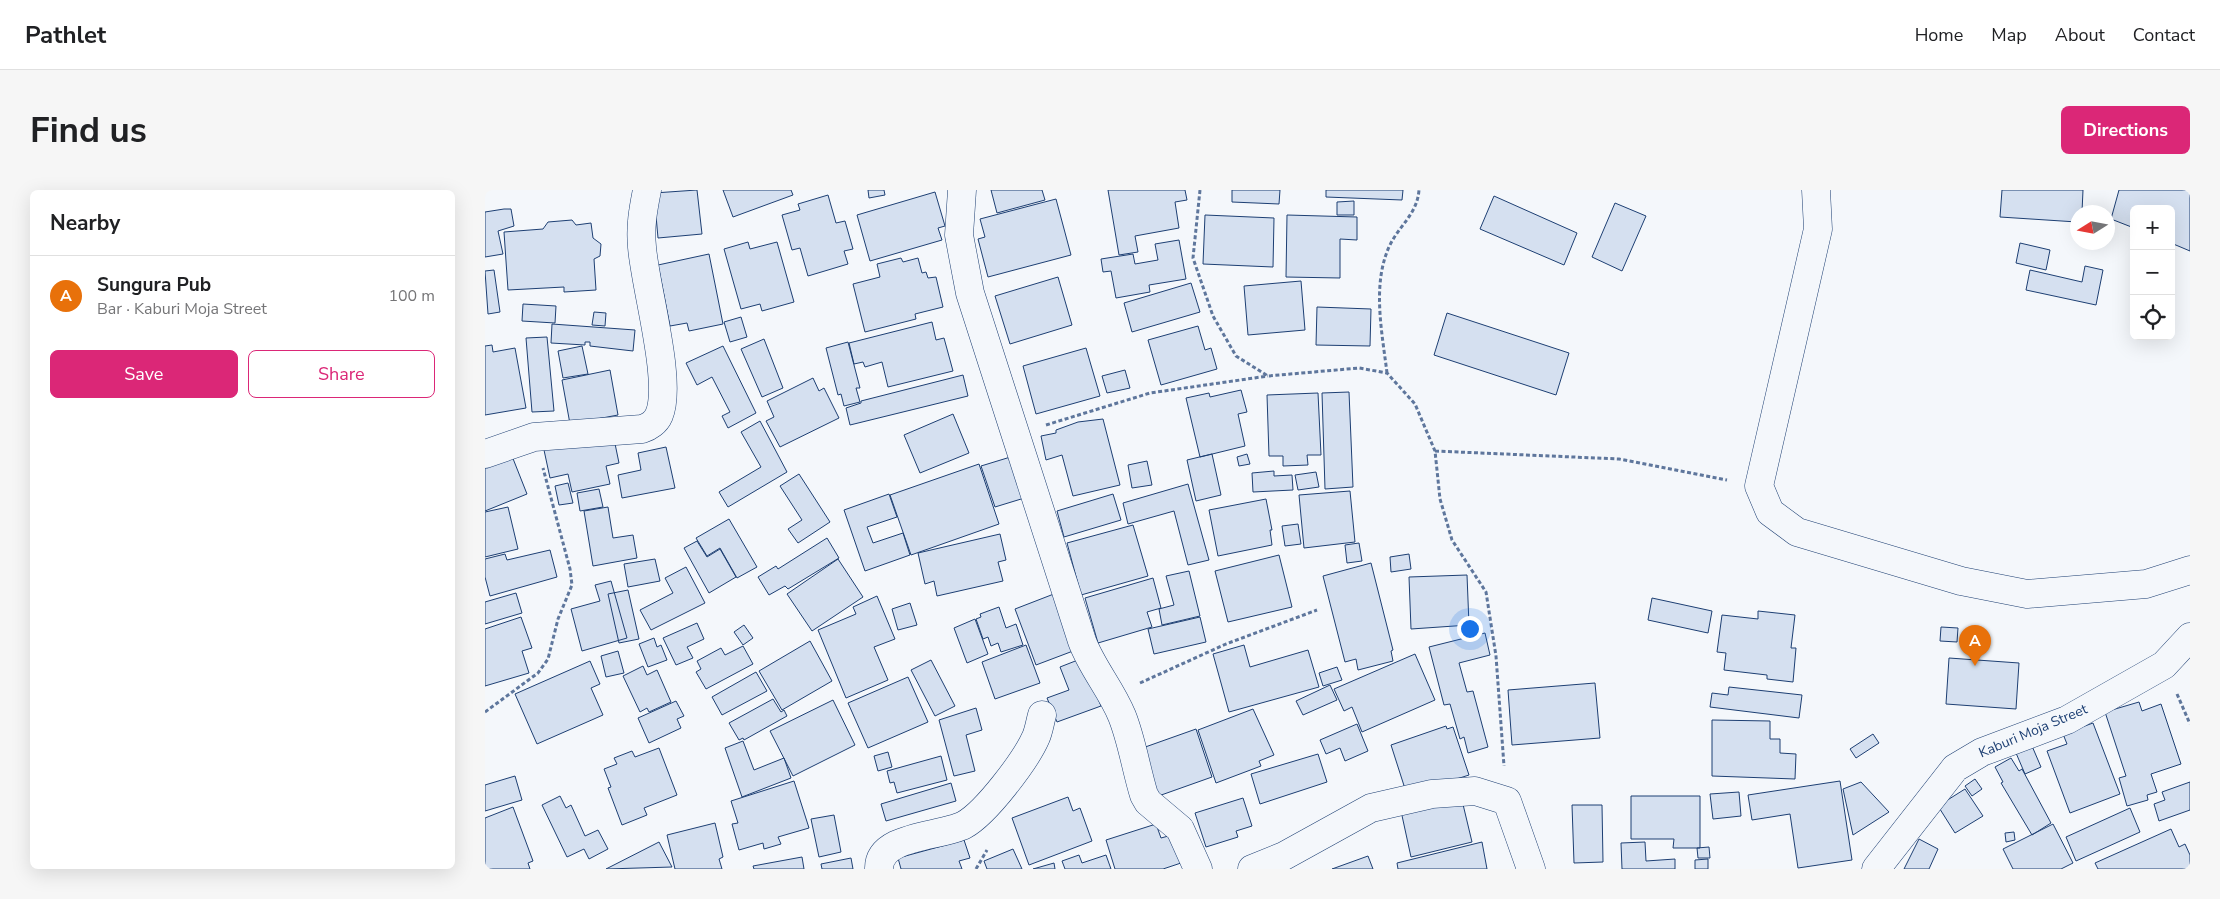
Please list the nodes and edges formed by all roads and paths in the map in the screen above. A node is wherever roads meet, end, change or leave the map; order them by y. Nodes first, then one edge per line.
1 (647, 190) edge
2 (962, 190) edge
3 (1199, 190) edge
4 (1419, 190) edge
5 (1816, 190) edge
6 (1387, 372) junction
7 (1268, 376) junction
8 (1017, 434) junction
9 (534, 437) junction
10 (1435, 451) junction
11 (485, 454) edge
12 (1759, 486) junction
13 (2190, 570) edge
14 (1317, 610) dead end
15 (2190, 638) edge
16 (1115, 700) junction
17 (485, 712) edge
18 (1042, 715) dead end
19 (1507, 801) junction
20 (879, 869) edge
21 (1198, 869) edge
22 (1252, 869) edge
23 (1531, 869) edge
24 (1876, 869) edge

1 - 9 street
2 - 8 street
3 - 7 path
4 - 6 path
5 - 12 street
6 - 7 path
6 - 10 path
7 - 8 path
8 - 16 street
9 - 11 street
9 - 17 path
10 - 12 path
10 - 19 path
12 - 13 street
14 - 16 path
15 - 24 street, Kaburi Moja Street
16 - 21 street
18 - 20 street
19 - 22 street
19 - 23 street

